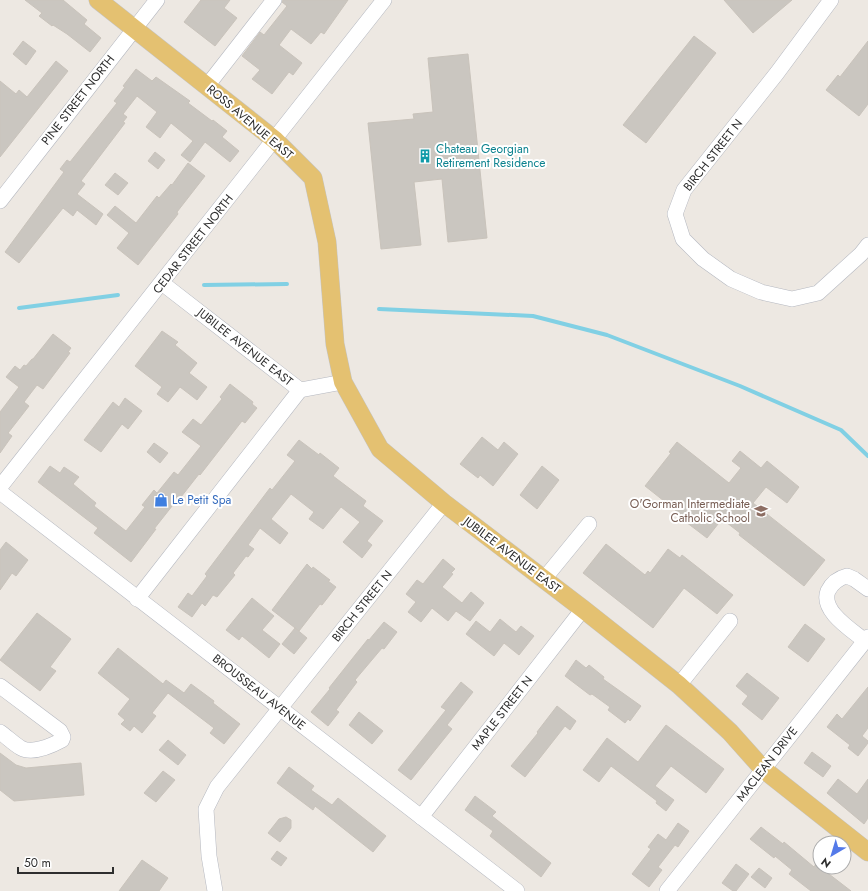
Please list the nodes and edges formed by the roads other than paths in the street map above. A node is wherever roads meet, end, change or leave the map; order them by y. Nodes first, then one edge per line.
1 (98, 0) edge
2 (157, 0) edge
3 (274, 0) edge
4 (384, 0) edge
5 (831, 0) edge
6 (134, 29) junction
7 (207, 86) junction
8 (275, 140) junction
9 (0, 201) edge
10 (868, 245) edge
11 (162, 283) junction
12 (343, 382) junction
13 (300, 390) junction
14 (0, 486) edge
15 (0, 492) edge
16 (444, 503) junction
17 (589, 524) dead end
18 (544, 579) junction
19 (868, 589) edge
20 (137, 599) junction
21 (583, 609) junction
22 (730, 620) dead end
23 (866, 639) edge
24 (679, 685) junction
25 (0, 686) edge
26 (280, 708) junction
27 (0, 732) edge
28 (763, 769) junction
29 (421, 817) junction
30 (868, 852) edge
31 (215, 891) edge
32 (518, 891) edge
33 (667, 891) edge

1 - 6 main road, ROSS AVENUE EAST
2 - 6 street, PINE STREET NORTH
3 - 7 street
4 - 8 street, CEDAR STREET NORTH
5 - 10 street, BIRCH STREET N
6 - 7 main road, ROSS AVENUE EAST
6 - 9 street, PINE STREET NORTH
7 - 8 main road, ROSS AVENUE EAST
8 - 11 street, CEDAR STREET NORTH
8 - 12 main road, ROSS AVENUE EAST
11 - 13 street, JUBILEE AVENUE EAST
11 - 14 street, CEDAR STREET NORTH
12 - 13 street, JUBILEE AVENUE EAST
12 - 16 main road, JUBILEE AVENUE EAST
13 - 20 street
15 - 20 street, BROUSSEAU AVENUE
16 - 18 main road, JUBILEE AVENUE EAST
16 - 26 street, BIRCH STREET N
17 - 18 street
18 - 21 main road, JUBILEE AVENUE EAST
19 - 23 street
20 - 26 street, BROUSSEAU AVENUE
21 - 24 main road, JUBILEE AVENUE EAST
21 - 29 street, MAPLE STREET N
22 - 24 street
23 - 28 street, MACLEAN DRIVE
24 - 28 main road, JUBILEE AVENUE EAST
25 - 27 street
26 - 29 street, BROUSSEAU AVENUE
26 - 31 street, BIRCH STREET N
28 - 30 main road, JUBILEE AVENUE EAST
28 - 33 street, MACLEAN DRIVE
29 - 32 street, BROUSSEAU AVENUE

